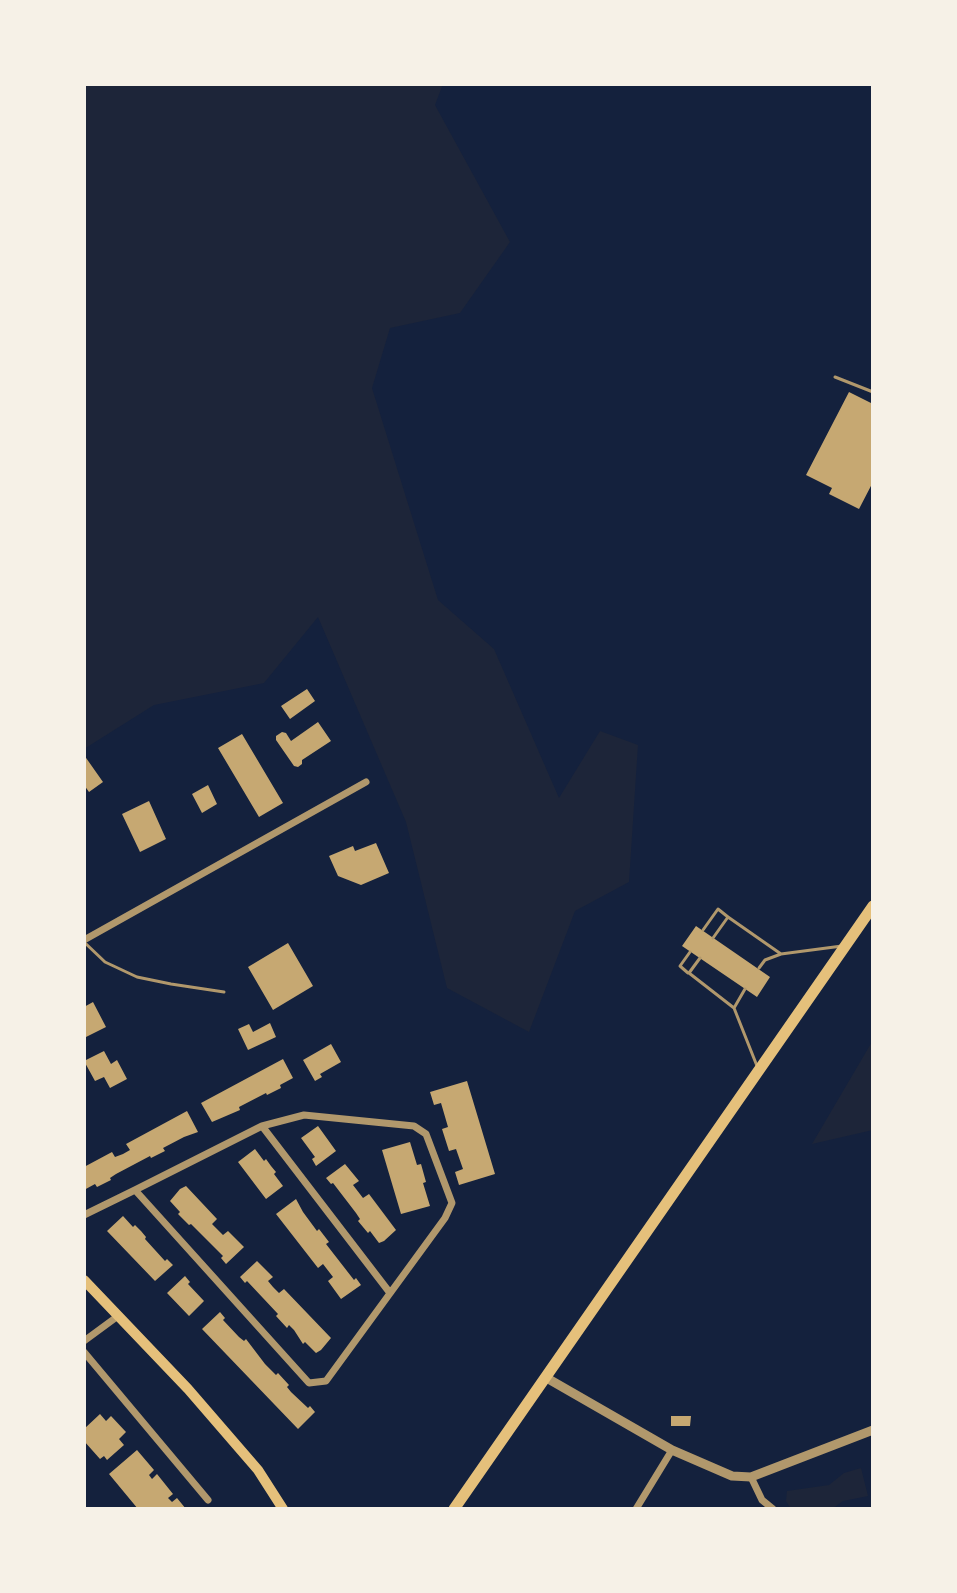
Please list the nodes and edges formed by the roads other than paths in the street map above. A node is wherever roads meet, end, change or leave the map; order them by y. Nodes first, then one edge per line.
1 (835, 377) dead end
2 (873, 392) edge
3 (366, 782) dead end
4 (873, 906) edge
5 (728, 917) junction
6 (703, 930) dead end
7 (713, 938) dead end
8 (84, 941) edge
9 (845, 945) junction
10 (690, 952) dead end
11 (781, 954) junction
12 (700, 958) dead end
13 (759, 968) dead end
14 (689, 973) junction
15 (745, 989) dead end
16 (224, 992) dead end
17 (734, 1008) junction
18 (759, 1068) junction
19 (262, 1126) junction
20 (135, 1190) junction
21 (84, 1215) edge
22 (84, 1280) edge
23 (390, 1293) junction
24 (118, 1316) junction
25 (84, 1341) edge
26 (84, 1352) edge
27 (545, 1377) junction
28 (873, 1430) edge
29 (672, 1450) junction
30 (751, 1477) junction
31 (208, 1500) dead end
32 (283, 1509) edge
33 (454, 1509) edge
34 (636, 1509) edge
35 (773, 1509) edge

1 - 2 lane
3 - 8 street
4 - 9 main road
5 - 6 lane
5 - 7 lane
5 - 11 lane
8 - 16 lane
9 - 11 lane
9 - 18 main road
10 - 14 lane
11 - 13 lane
12 - 14 lane
14 - 17 lane
15 - 17 lane
17 - 18 lane
18 - 27 main road
19 - 20 street
19 - 23 street
19 - 23 street
20 - 21 street
20 - 23 street
22 - 24 main road
24 - 25 street
24 - 32 main road
26 - 31 street
27 - 29 street
27 - 33 main road
28 - 30 street
29 - 30 street
29 - 34 street
30 - 35 street

